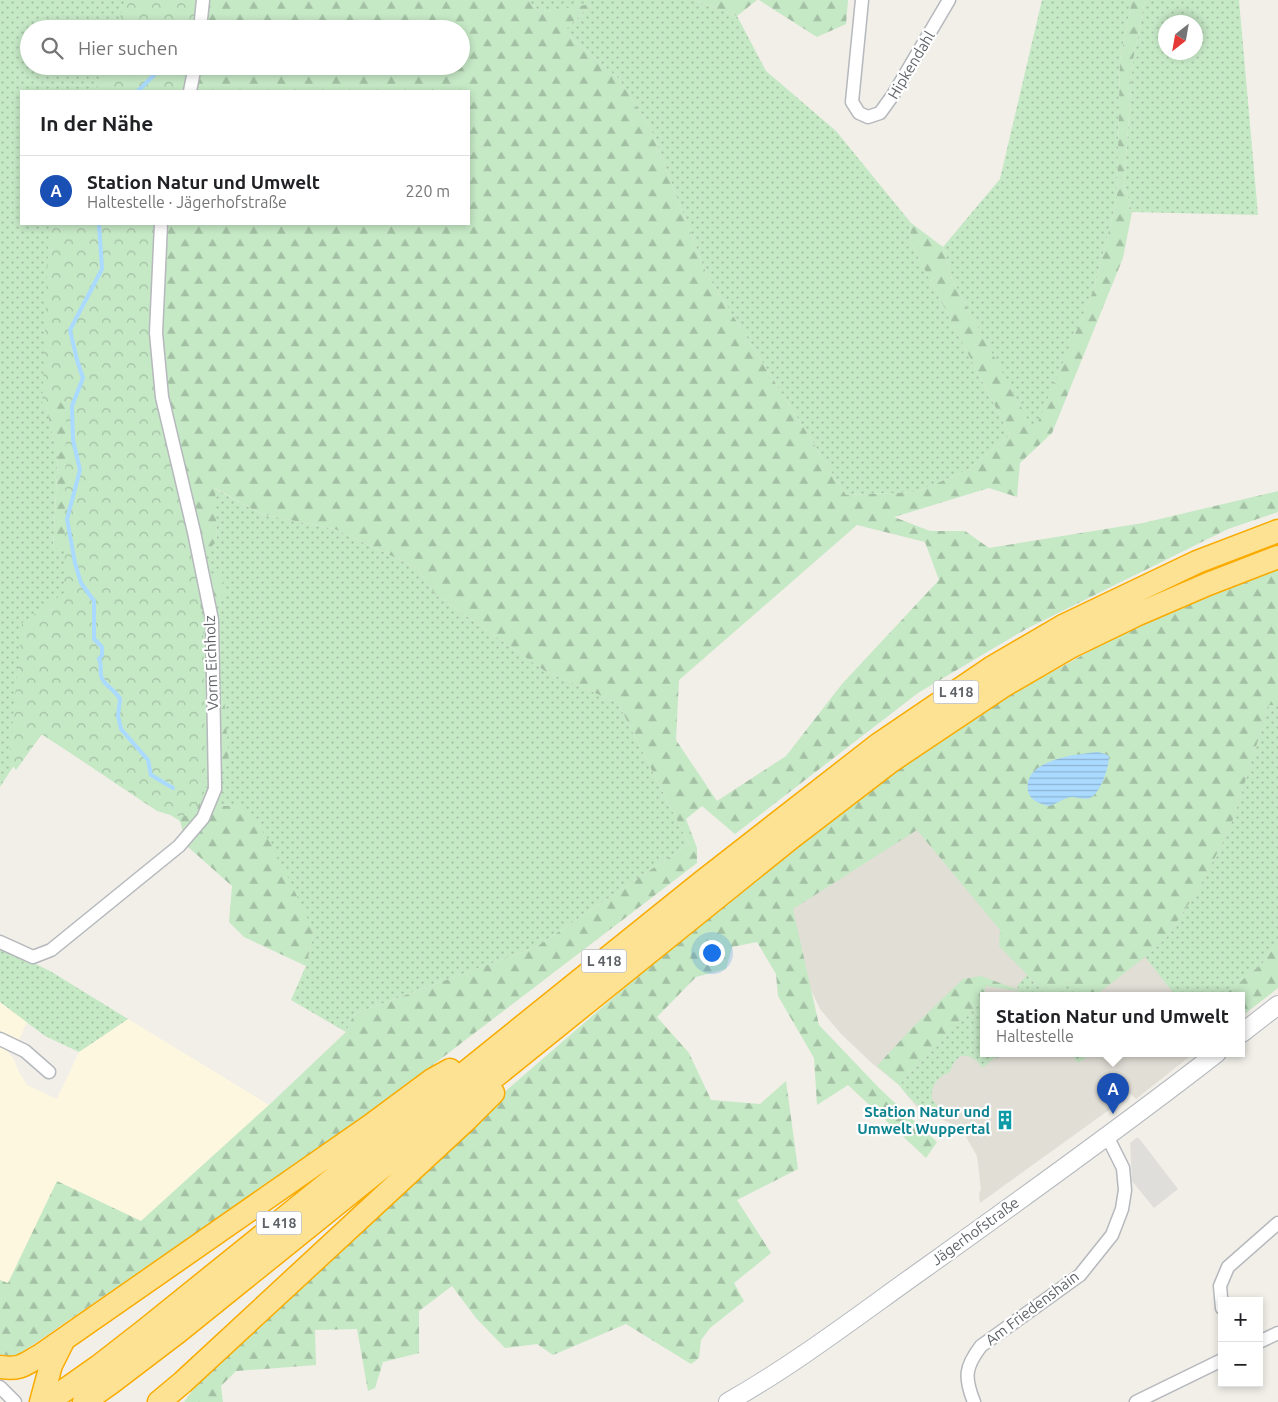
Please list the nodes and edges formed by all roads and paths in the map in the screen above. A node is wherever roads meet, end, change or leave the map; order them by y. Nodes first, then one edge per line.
1 (203, 0) edge
2 (862, 0) edge
3 (949, 0) edge
4 (201, 20) edge
5 (193, 75) edge
6 (190, 90) edge
7 (161, 225) edge
8 (1278, 531) edge
9 (1278, 557) edge
10 (0, 942) edge
11 (1278, 1005) edge
12 (1245, 1032) edge
13 (0, 1039) edge
14 (506, 1040) junction
15 (526, 1051) junction
16 (1212, 1057) edge
17 (49, 1072) dead end
18 (1107, 1136) junction
19 (1278, 1223) edge
20 (1221, 1297) edge
21 (1278, 1333) edge
22 (64, 1338) junction
23 (1263, 1340) edge
24 (1218, 1362) edge
25 (0, 1368) edge
26 (0, 1388) edge
27 (180, 1392) edge
28 (45, 1398) edge
29 (15, 1402) edge
30 (84, 1402) edge
31 (158, 1402) edge
32 (728, 1402) edge
33 (974, 1402) edge
34 (1136, 1402) edge

1 - 4 street
2 - 3 street, Hipkendahl
5 - 6 street
7 - 10 street, Vorm Eichholz
8 - 14 highway, L 418
9 - 15 highway, L 418
11 - 12 main road
13 - 17 street
14 - 22 highway
14 - 28 highway, L 418
15 - 27 highway
15 - 30 highway, L 418
16 - 18 main road, Jägerhofstraße
18 - 32 main road, Jägerhofstraße
18 - 33 street, Am Friedenshain
19 - 20 street
21 - 23 street
22 - 25 highway
22 - 28 highway
24 - 34 street
26 - 29 street
27 - 31 highway

